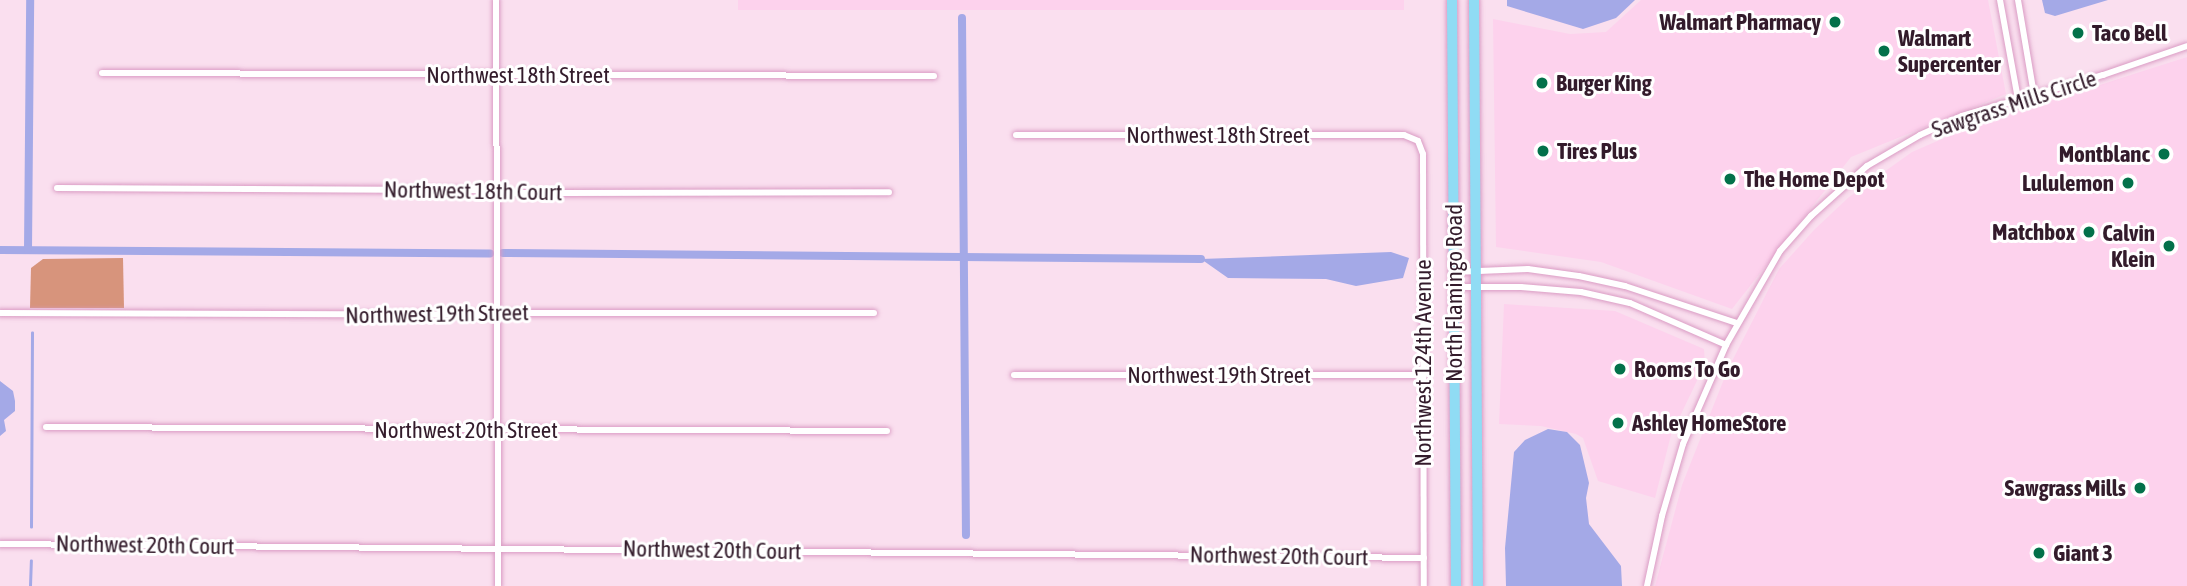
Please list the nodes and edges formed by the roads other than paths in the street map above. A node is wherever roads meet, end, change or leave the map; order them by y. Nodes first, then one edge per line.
1 (496, 0) edge
2 (1452, 0) edge
3 (1475, 0) edge
4 (2000, 0) edge
5 (2018, 0) edge
6 (2187, 46) edge
7 (102, 73) dead end
8 (496, 75) junction
9 (934, 76) dead end
10 (2034, 95) junction
11 (2018, 99) junction
12 (1016, 135) dead end
13 (1418, 141) joint
14 (57, 188) dead end
15 (497, 191) junction
16 (889, 192) dead end
17 (1476, 270) junction
18 (1454, 272) junction
19 (1454, 287) junction
20 (1476, 287) junction
21 (0, 313) edge
22 (497, 313) junction
23 (874, 313) dead end
24 (1737, 323) junction
25 (1726, 345) junction
26 (1014, 375) dead end
27 (1424, 375) junction
28 (46, 427) dead end
29 (496, 430) junction
30 (887, 431) dead end
31 (0, 544) edge
32 (498, 548) junction
33 (1424, 558) junction
34 (498, 586) edge
35 (1424, 586) edge
36 (1456, 586) edge
37 (1478, 586) edge
38 (1647, 586) edge

1 - 8 street
2 - 18 highway, North Flamingo Road
3 - 17 highway, North Flamingo Road
4 - 11 street
5 - 10 street
6 - 10 street, Sawgrass Mills Circle
7 - 8 street, Northwest 18th Street
8 - 9 street, Northwest 18th Street
8 - 15 street
10 - 11 street, Sawgrass Mills Circle
11 - 24 street, Sawgrass Mills Circle
12 - 13 street, Northwest 18th Street
13 - 27 street, Northwest 124th Avenue
14 - 15 street, Northwest 18th Court
15 - 16 street, Northwest 18th Court
15 - 22 street
17 - 18 street
17 - 20 highway, North Flamingo Road
17 - 24 street
18 - 19 highway, North Flamingo Road
19 - 20 street
19 - 36 highway, North Flamingo Road
20 - 25 street
20 - 37 highway, North Flamingo Road
21 - 22 street, Northwest 19th Street
22 - 23 street, Northwest 19th Street
22 - 29 street
24 - 25 street, Sawgrass Mills Circle
25 - 38 street, Sawgrass Mills Circle
26 - 27 street, Northwest 19th Street
27 - 33 street, Northwest 124th Avenue
28 - 29 street, Northwest 20th Street
29 - 30 street, Northwest 20th Street
29 - 32 street
31 - 32 street, Northwest 20th Court
32 - 33 street, Northwest 20th Court
32 - 34 street
33 - 35 street, Northwest 124th Avenue

